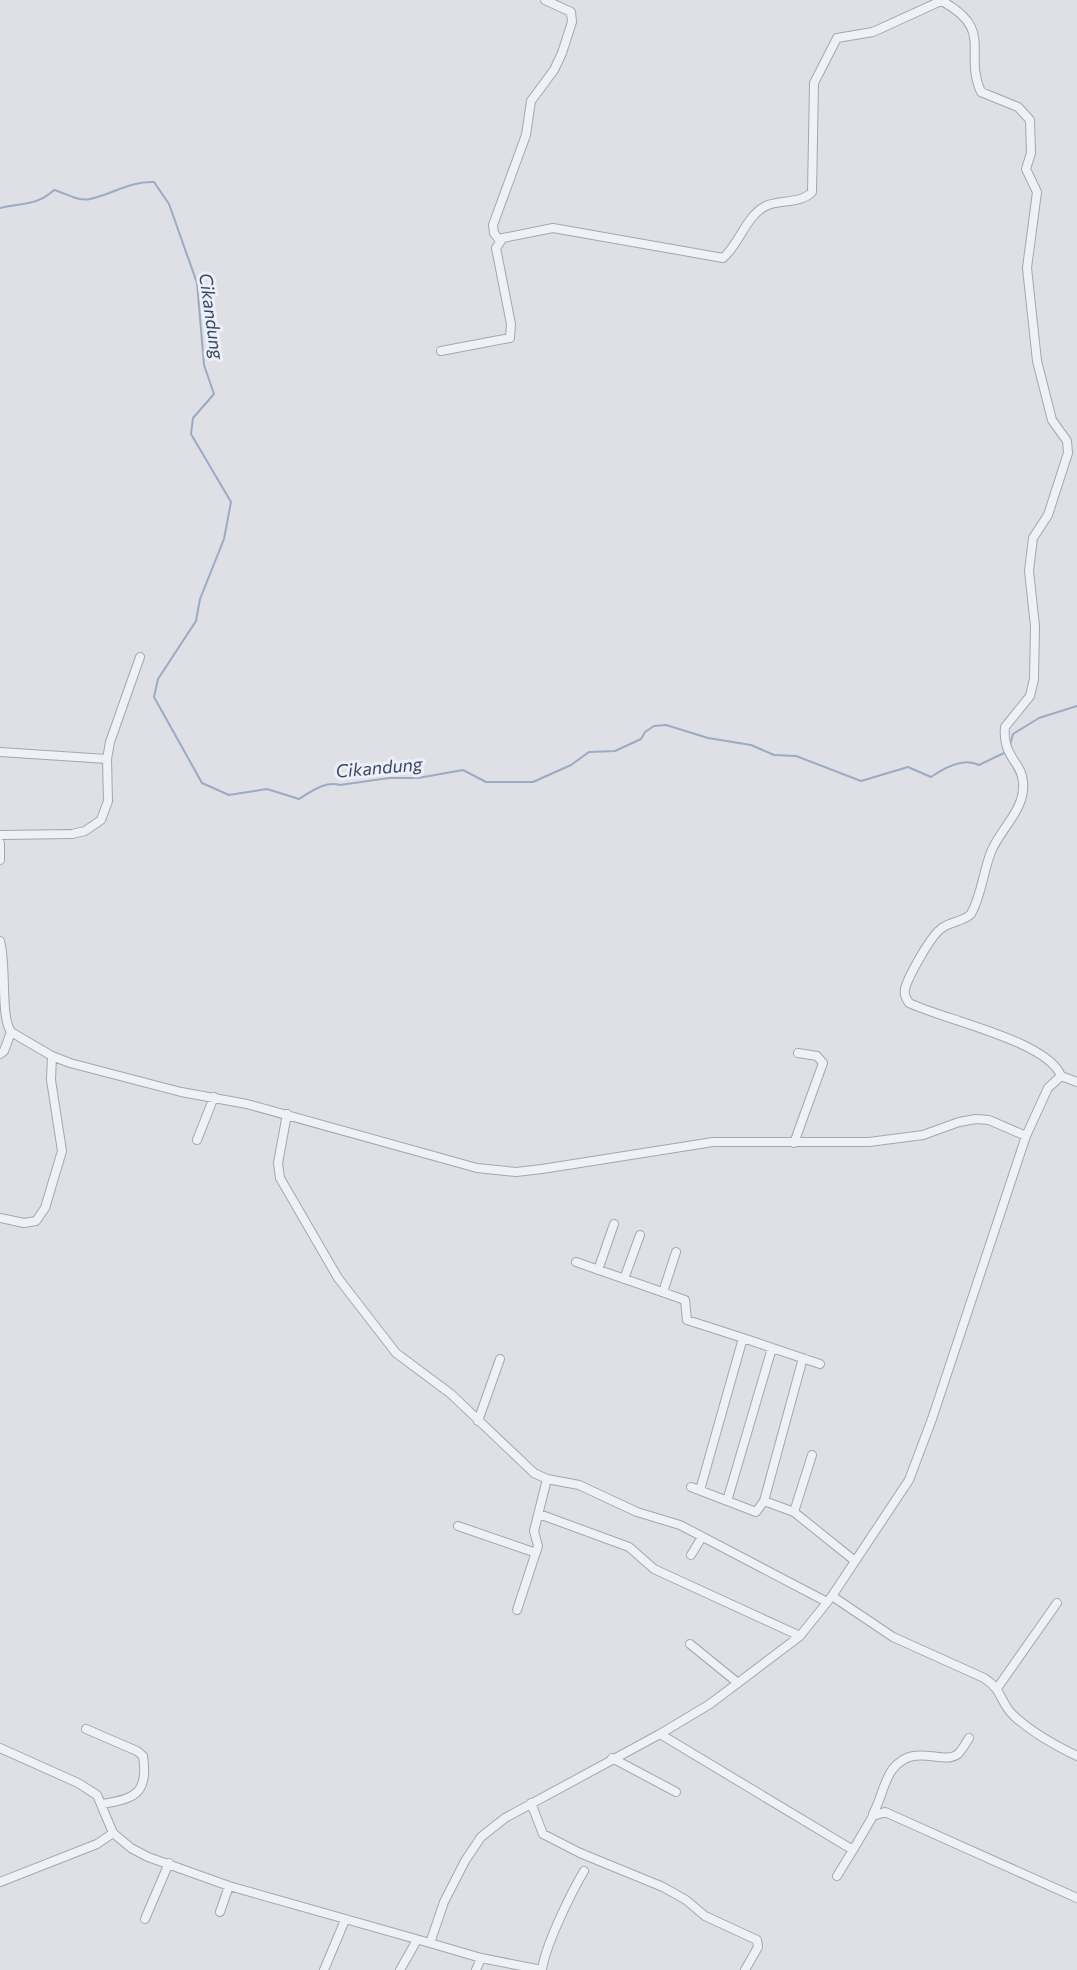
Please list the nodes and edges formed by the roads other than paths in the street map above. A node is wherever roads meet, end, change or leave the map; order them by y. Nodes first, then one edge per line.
1 (545, 0) edge
2 (943, 0) edge
3 (500, 241) junction
4 (441, 351) dead end
5 (140, 657) dead end
6 (0, 752) edge
7 (107, 759) junction
8 (0, 836) edge
9 (0, 843) edge
10 (0, 860) edge
11 (0, 941) edge
12 (11, 1032) junction
13 (798, 1053) dead end
14 (0, 1054) edge
15 (52, 1056) junction
16 (1061, 1076) junction
17 (1077, 1082) edge
18 (214, 1098) junction
19 (287, 1114) junction
20 (1026, 1136) junction
21 (197, 1140) dead end
22 (794, 1143) junction
23 (0, 1218) edge
24 (614, 1224) dead end
25 (640, 1235) dead end
26 (676, 1252) dead end
27 (576, 1262) dead end
28 (598, 1270) junction
29 (624, 1279) junction
30 (663, 1292) junction
31 (743, 1338) junction
32 (772, 1348) junction
33 (803, 1358) junction
34 (500, 1359) dead end
35 (820, 1364) dead end
36 (478, 1421) junction
37 (812, 1455) dead end
38 (547, 1479) junction
39 (691, 1487) dead end
40 (700, 1490) junction
41 (727, 1501) junction
42 (764, 1501) junction
43 (794, 1512) junction
44 (539, 1514) junction
45 (458, 1526) dead end
46 (702, 1537) junction
47 (537, 1553) junction
48 (691, 1555) dead end
49 (855, 1561) junction
50 (830, 1599) junction
51 (1058, 1603) dead end
52 (517, 1610) dead end
53 (800, 1636) junction
54 (690, 1644) dead end
55 (738, 1683) junction
56 (998, 1687) junction
57 (86, 1729) dead end
58 (660, 1734) junction
59 (969, 1738) dead end
60 (0, 1748) edge
61 (1077, 1756) edge
62 (612, 1758) junction
63 (676, 1792) dead end
64 (531, 1803) junction
65 (102, 1804) junction
66 (873, 1816) junction
67 (113, 1833) junction
68 (853, 1850) junction
69 (169, 1863) junction
70 (584, 1871) dead end
71 (837, 1876) dead end
72 (0, 1882) edge
73 (229, 1886) junction
74 (1077, 1898) edge
75 (220, 1912) dead end
76 (146, 1919) dead end
77 (345, 1920) junction
78 (417, 1940) junction
79 (430, 1943) junction
80 (481, 1958) junction
81 (324, 1970) edge
82 (400, 1970) edge
83 (476, 1970) edge
84 (745, 1970) edge

1 - 3 street
2 - 3 street
2 - 16 street
3 - 4 street
5 - 7 street
6 - 7 street
7 - 8 street
9 - 10 street
11 - 12 street
12 - 14 street
12 - 15 street
13 - 22 street
15 - 18 street
15 - 23 street
16 - 17 street
16 - 20 street
18 - 19 street
18 - 21 street
19 - 22 street
19 - 36 street
20 - 22 street
20 - 49 street
24 - 28 street
25 - 29 street
26 - 30 street
27 - 28 street
28 - 29 street
29 - 30 street
30 - 31 street
31 - 32 street
31 - 40 street
32 - 33 street
32 - 41 street
33 - 35 street
33 - 42 street
34 - 36 street
36 - 38 street
37 - 43 street
38 - 44 street
38 - 46 street
39 - 40 street
40 - 41 street
41 - 42 street
42 - 43 street
43 - 49 street
44 - 47 street
44 - 53 street
45 - 47 street
46 - 48 street
46 - 50 street
47 - 52 street
49 - 50 street
50 - 53 street
50 - 56 street
51 - 56 street
53 - 55 street
54 - 55 street
55 - 58 street
56 - 61 street
57 - 65 street
58 - 62 street
58 - 68 street
59 - 66 street
60 - 65 street
62 - 63 street
62 - 64 street
64 - 79 street
64 - 84 street
65 - 67 street
66 - 68 street
66 - 74 street
67 - 69 street
67 - 72 street
68 - 71 street
69 - 73 street
69 - 76 street
70 - 80 street
73 - 75 street
73 - 77 street
77 - 78 street
77 - 81 street
78 - 79 street
78 - 82 street
79 - 80 street
80 - 83 street

